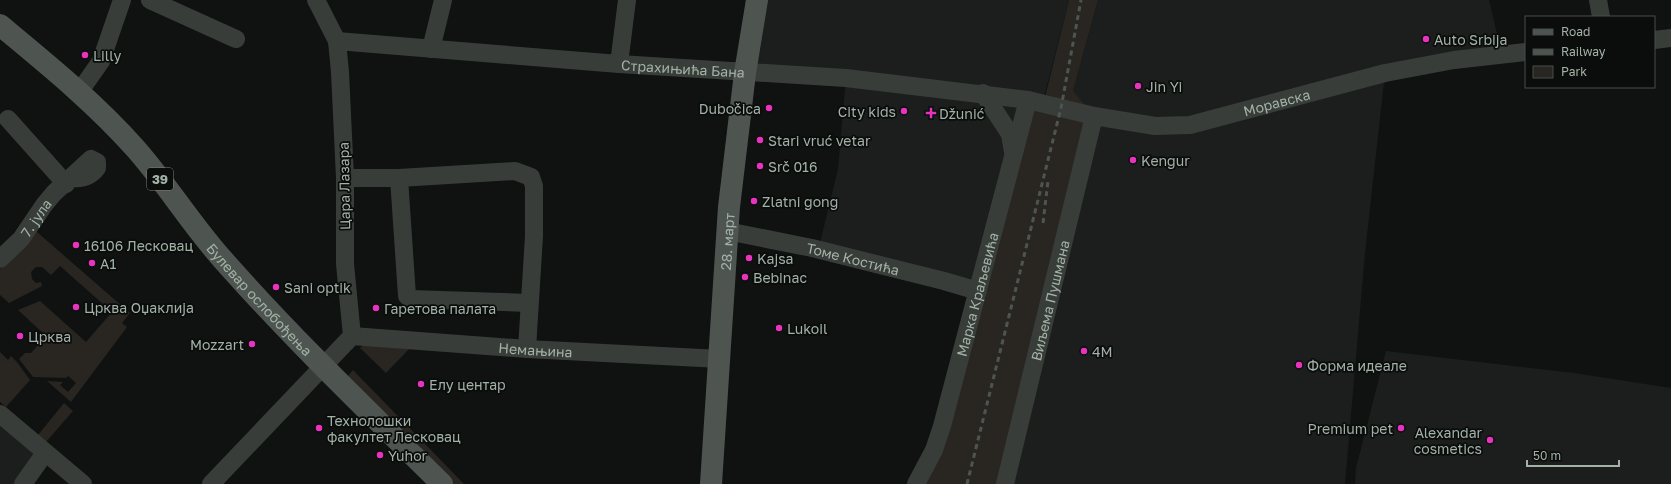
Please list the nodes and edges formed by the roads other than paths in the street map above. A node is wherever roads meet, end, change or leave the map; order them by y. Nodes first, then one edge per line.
1 (122, 0) edge
2 (150, 0) edge
3 (316, 0) edge
4 (443, 0) edge
5 (627, 0) edge
6 (757, 0) edge
7 (1598, 0) edge
8 (1601, 16) edge
9 (0, 25) edge
10 (1671, 38) edge
11 (236, 39) dead end
12 (1655, 40) edge
13 (337, 41) junction
14 (431, 49) junction
15 (1525, 52) edge
16 (619, 64) junction
17 (745, 73) junction
18 (80, 91) junction
19 (983, 94) junction
20 (1028, 100) junction
21 (1094, 116) junction
22 (8, 119) dead end
23 (1013, 153) junction
24 (345, 178) junction
25 (399, 178) junction
26 (727, 231) junction
27 (0, 259) edge
28 (978, 291) junction
29 (530, 304) junction
30 (352, 336) junction
31 (527, 349) junction
32 (720, 359) junction
33 (324, 366) junction
34 (0, 414) edge
35 (45, 453) junction
36 (23, 484) edge
37 (83, 484) edge
38 (211, 484) edge
39 (442, 484) edge
40 (711, 484) edge
41 (916, 484) edge
42 (1005, 484) edge

1 - 18 street
2 - 11 street
3 - 13 street, Цара Лазара
4 - 14 street
5 - 16 street
6 - 17 main road, 28. март
7 - 8 street
9 - 18 main road, Булевар ослобођења / 39
10 - 12 street
13 - 14 street, Страхињића Бана
13 - 24 street, Цара Лазара
14 - 16 street, Страхињића Бана
15 - 21 street, Моравска
16 - 17 street, Страхињића Бана
17 - 19 street, Страхињића Бана
17 - 26 main road, 28. март
18 - 33 main road, Булевар ослобођења / 39
19 - 20 street, Страхињића Бана
19 - 23 street
20 - 21 street, Моравска
20 - 23 street, Марка Краљевића
21 - 42 street, Виљема Пушмана
22 - 27 street, 7. јула
23 - 28 street, Марка Краљевића
24 - 25 street
24 - 30 street, Цара Лазара
25 - 29 street
25 - 29 street
26 - 28 street, Томе Костића
26 - 32 main road, 28. март
28 - 41 street, Марка Краљевића
29 - 31 street
30 - 31 street, Немањина
30 - 33 street
31 - 32 street, Немањина
32 - 40 main road, 28. март
33 - 38 street
33 - 39 main road, Булевар ослобођења / 39
34 - 35 street
35 - 36 street
35 - 37 street

